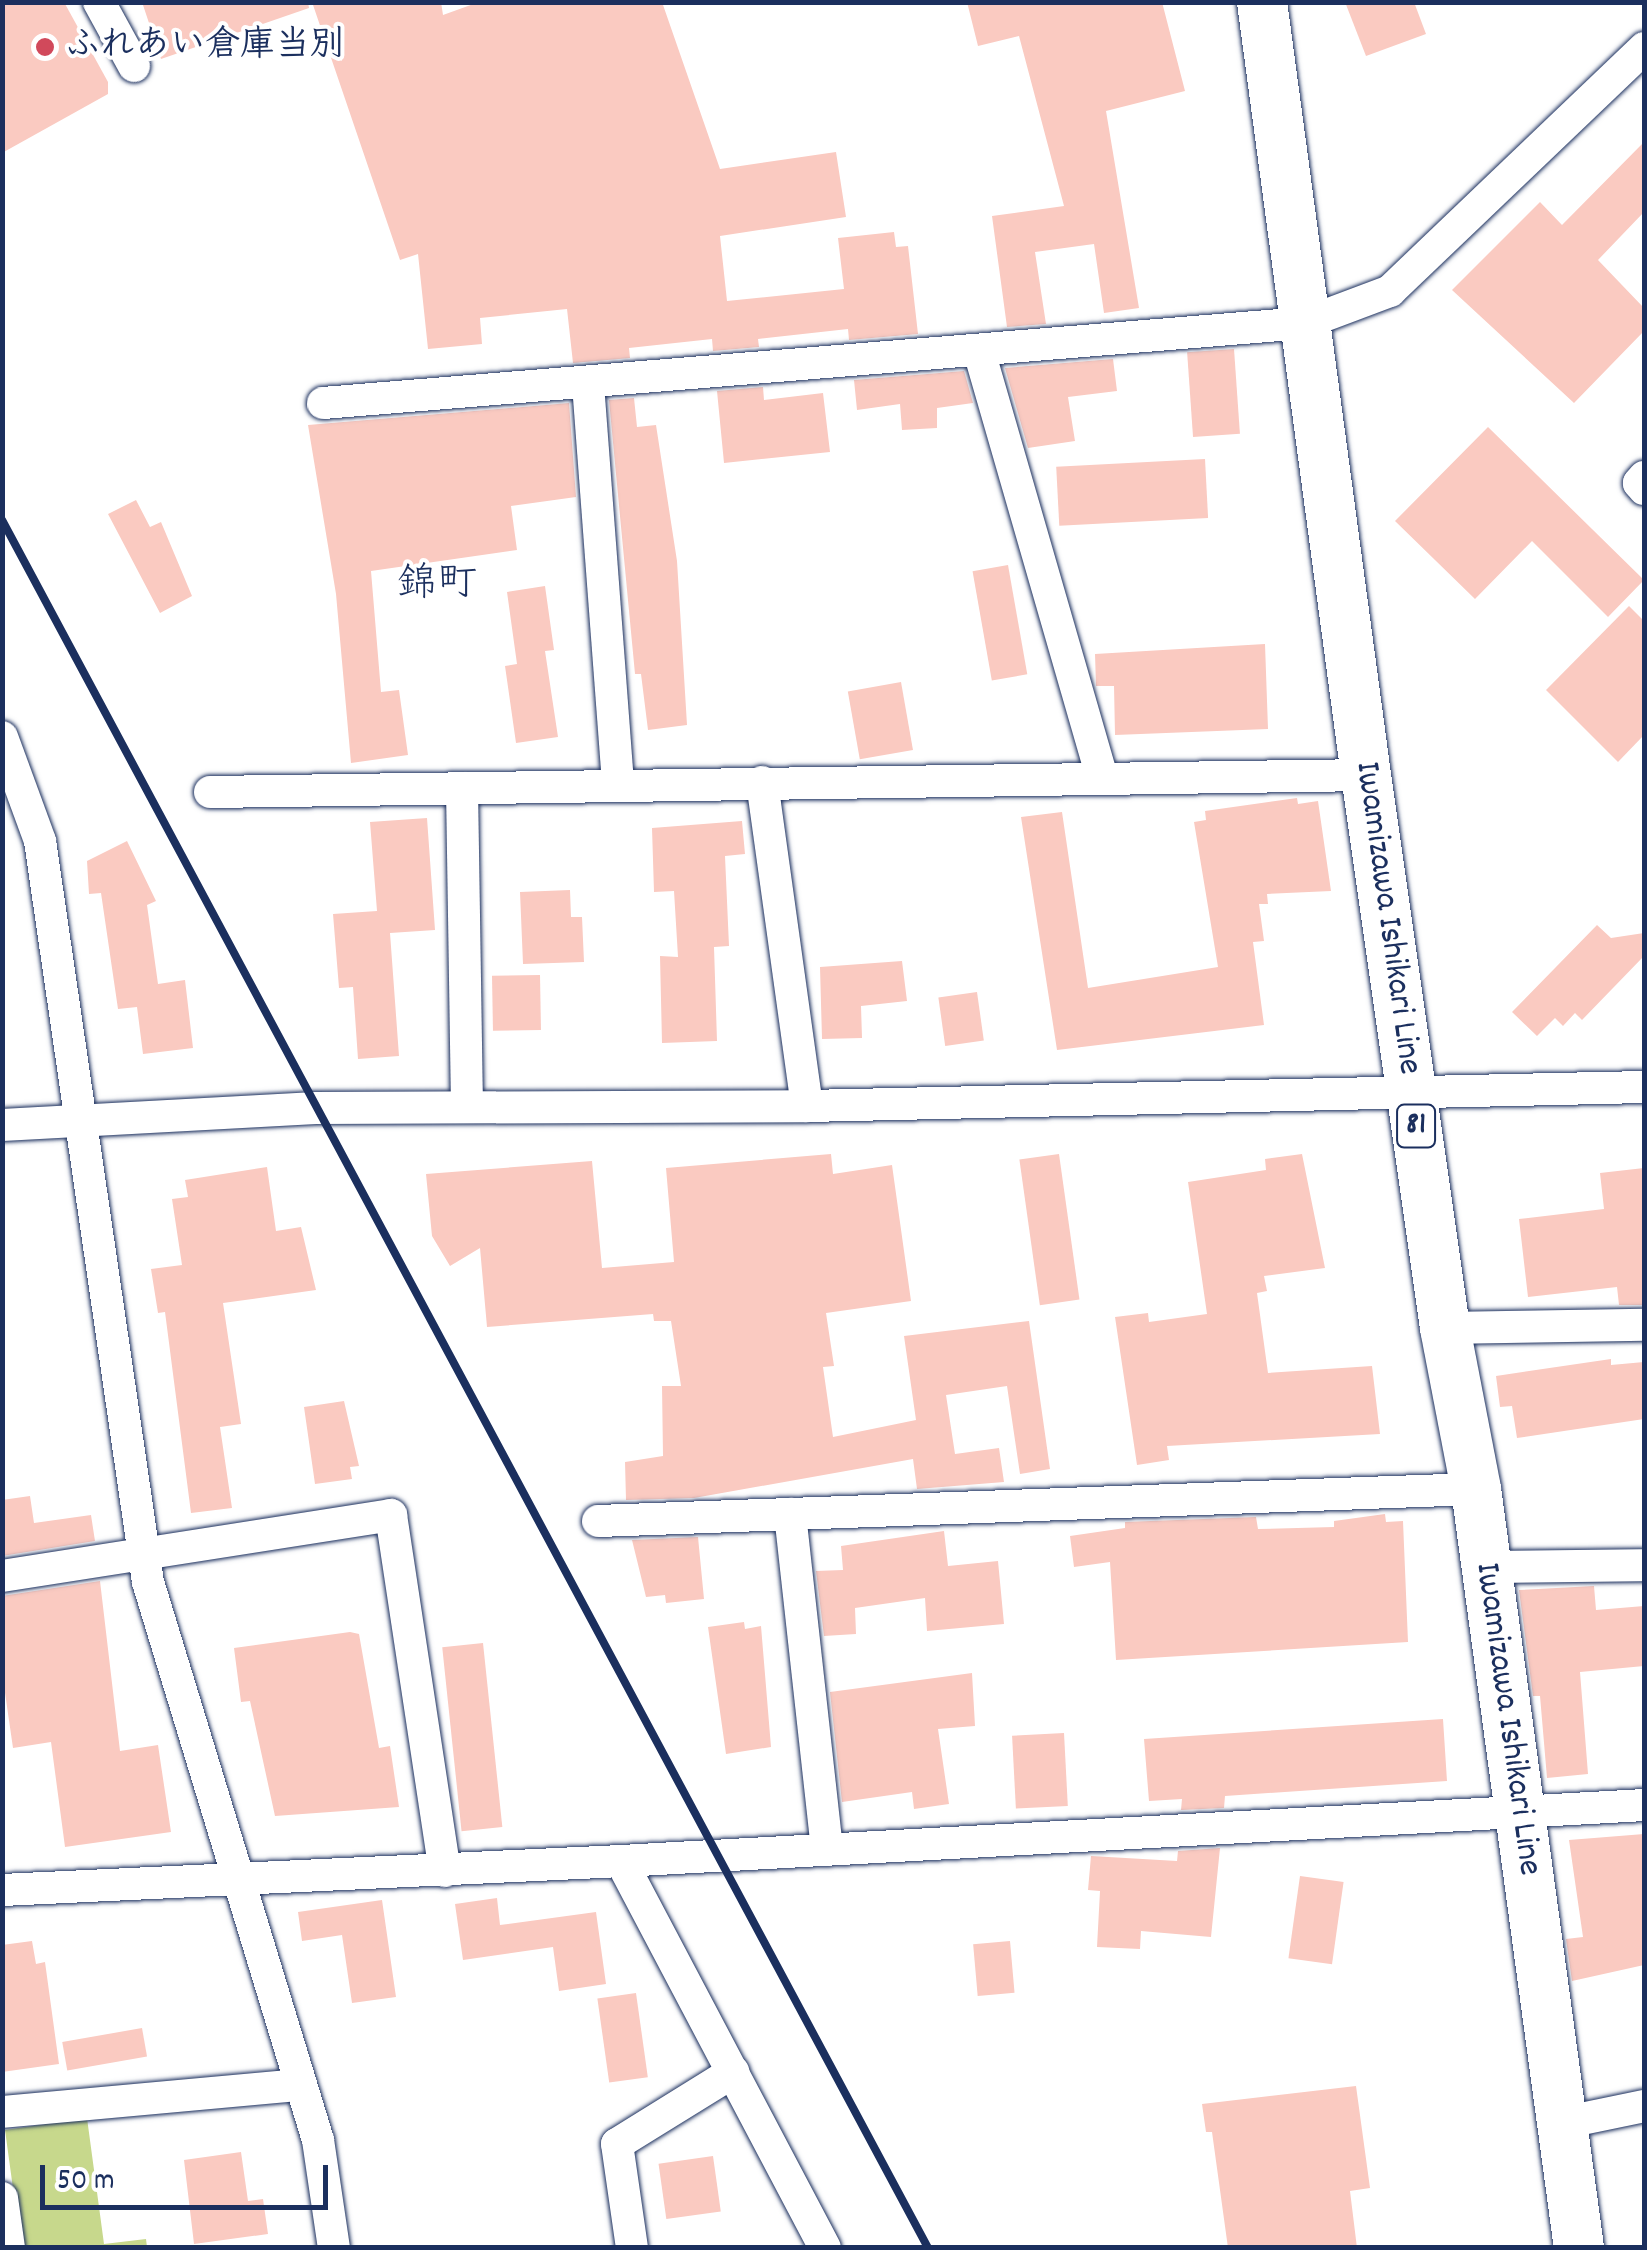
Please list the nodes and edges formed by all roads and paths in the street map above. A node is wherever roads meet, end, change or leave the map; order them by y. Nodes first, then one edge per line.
1 (99, 2) edge
2 (1262, 2) edge
3 (1641, 59) edge
4 (134, 66) dead end
5 (1306, 324) junction
6 (979, 351) junction
7 (588, 384) junction
8 (323, 403) dead end
9 (1644, 477) edge
10 (1644, 489) edge
11 (4, 742) edge
12 (1102, 775) junction
13 (1366, 775) junction
14 (762, 782) junction
15 (618, 784) junction
16 (462, 788) junction
17 (210, 792) dead end
18 (1644, 1087) edge
19 (1412, 1093) junction
20 (467, 1105) junction
21 (807, 1106) junction
22 (81, 1123) junction
23 (2, 1126) edge
24 (1644, 1325) edge
25 (1444, 1328) junction
26 (1476, 1490) junction
27 (790, 1514) junction
28 (598, 1521) dead end
29 (144, 1553) junction
30 (1644, 1565) edge
31 (1487, 1568) junction
32 (2, 1576) edge
33 (1644, 1805) edge
34 (1520, 1813) junction
35 (827, 1847) junction
36 (622, 1861) junction
37 (446, 1870) junction
38 (240, 1882) junction
39 (2, 1890) edge
40 (733, 2072) junction
41 (302, 2086) junction
42 (1644, 2106) edge
43 (2, 2112) edge
44 (1562, 2123) junction
45 (2, 2198) edge
46 (10, 2248) edge
47 (334, 2248) edge
48 (632, 2248) edge
49 (825, 2248) edge
50 (1579, 2248) edge

1 - 4 street
2 - 5 main road, Iwamizawa Ishikari Line / 81
3 - 5 street
5 - 6 street
5 - 13 main road, Iwamizawa Ishikari Line / 81
6 - 7 street
6 - 12 street
7 - 8 street
7 - 15 street
9 - 10 street
11 - 22 street
12 - 13 street
12 - 14 street
13 - 19 main road, Iwamizawa Ishikari Line / 81
14 - 15 street
14 - 21 street
15 - 16 street
16 - 17 street
16 - 20 street
18 - 19 street
19 - 21 street
19 - 25 main road, Iwamizawa Ishikari Line / 81
20 - 21 street
20 - 22 street
22 - 23 street
22 - 29 street
24 - 25 street
25 - 26 main road, Iwamizawa Ishikari Line / 81
26 - 27 street
26 - 31 main road, Iwamizawa Ishikari Line / 81
27 - 28 street
27 - 35 street
29 - 32 street
29 - 37 street
29 - 38 street
30 - 31 street
31 - 34 main road, Iwamizawa Ishikari Line / 81
33 - 34 street
34 - 35 street
34 - 44 main road, Iwamizawa Ishikari Line / 81
35 - 36 street
36 - 37 street
36 - 40 street
37 - 38 street
38 - 39 street
38 - 41 street
40 - 48 street
40 - 49 street
41 - 43 street
41 - 47 street
42 - 44 street
44 - 50 main road, Iwamizawa Ishikari Line / 81
45 - 46 street

